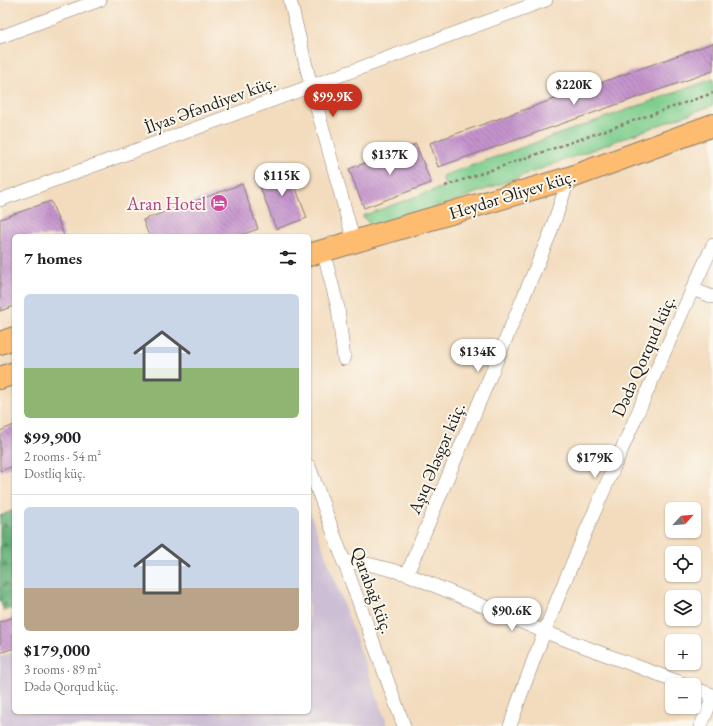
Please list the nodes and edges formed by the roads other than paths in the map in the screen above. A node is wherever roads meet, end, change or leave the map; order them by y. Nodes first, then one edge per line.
1 (100, 0) edge
2 (290, 0) edge
3 (546, 0) edge
4 (0, 37) edge
5 (311, 86) junction
6 (713, 125) edge
7 (569, 178) junction
8 (0, 200) edge
9 (354, 242) junction
10 (713, 245) edge
11 (316, 253) edge
12 (692, 289) junction
13 (713, 297) edge
14 (12, 339) edge
15 (0, 343) edge
16 (344, 360) dead end
17 (12, 374) edge
18 (0, 378) edge
19 (311, 472) edge
20 (343, 561) junction
21 (407, 574) junction
22 (545, 632) junction
23 (668, 678) edge
24 (701, 691) edge
25 (713, 696) edge
26 (404, 726) edge
27 (510, 726) edge
28 (701, 726) edge

1 - 4 street
2 - 5 street
3 - 5 street, İlyas Əfəndiyev küç.
5 - 8 street, İlyas Əfəndiyev küç.
5 - 9 street
6 - 7 highway, Heydər Əliyev küç.
7 - 9 highway, Heydər Əliyev küç.
7 - 21 street, Aşıq Ələsgər küç.
9 - 11 highway, Heydər Əliyev küç.
10 - 12 street, Dədə Qorqud küç.
11 - 16 street
12 - 13 street, Dədə Qorqud küç.
12 - 22 street, Dədə Qorqud küç.
14 - 15 highway
17 - 18 highway
19 - 20 street, Qarabağ küç.
20 - 21 street
20 - 26 street, Qarabağ küç.
21 - 22 street
22 - 23 street
22 - 27 street, Dədə Qorqud küç.
24 - 25 street
25 - 28 street

